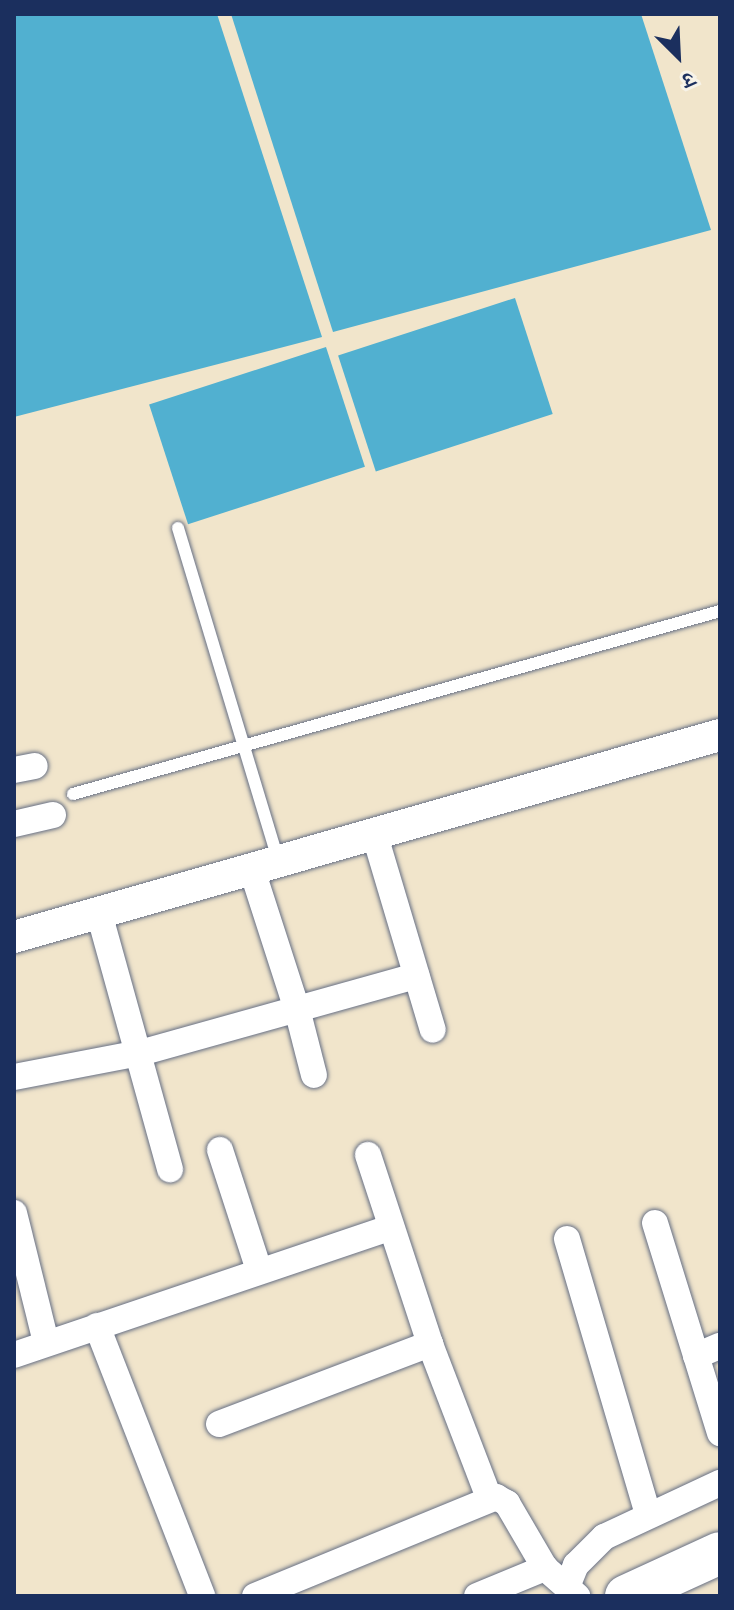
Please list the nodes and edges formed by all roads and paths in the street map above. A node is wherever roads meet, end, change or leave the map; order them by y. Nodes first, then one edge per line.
1 (178, 528) dead end
2 (720, 611) edge
3 (720, 735) edge
4 (243, 745) junction
5 (73, 794) dead end
6 (53, 815) dead end
7 (14, 824) edge
8 (375, 836) junction
9 (266, 867) junction
10 (99, 913) junction
11 (14, 937) edge
12 (416, 976) junction
13 (297, 1009) junction
14 (433, 1030) dead end
15 (140, 1053) junction
16 (314, 1075) dead end
17 (14, 1077) edge
18 (220, 1150) dead end
19 (368, 1155) dead end
20 (170, 1169) dead end
21 (14, 1213) edge
22 (655, 1223) dead end
23 (390, 1228) junction
24 (567, 1239) dead end
25 (259, 1270) junction
26 (97, 1326) junction
27 (46, 1342) junction
28 (430, 1344) junction
29 (708, 1351) edge
30 (14, 1355) edge
31 (219, 1424) dead end
32 (720, 1433) edge
33 (720, 1483) edge
34 (489, 1498) junction
35 (648, 1514) junction
36 (720, 1553) edge
37 (545, 1568) junction
38 (720, 1583) edge
39 (572, 1592) edge
40 (202, 1596) edge
41 (255, 1596) edge
42 (477, 1596) edge
43 (626, 1596) edge
44 (686, 1596) edge

1 - 4 lane
2 - 4 lane
3 - 8 street
4 - 5 lane
4 - 9 lane
6 - 7 street
8 - 9 street
8 - 12 street
9 - 10 street
9 - 13 street
10 - 11 street
10 - 15 street
12 - 13 street
12 - 14 street
13 - 15 street
13 - 16 street
15 - 17 street
15 - 20 street
18 - 25 street
19 - 23 street
21 - 27 street
22 - 29 street
23 - 25 street
23 - 28 street
24 - 35 street
25 - 26 street
26 - 27 street
26 - 40 street
27 - 30 street
28 - 31 street
28 - 34 street
29 - 32 street
33 - 35 street
34 - 37 street
34 - 41 street
35 - 39 street
36 - 43 highway
37 - 39 street
37 - 42 street
38 - 44 highway

